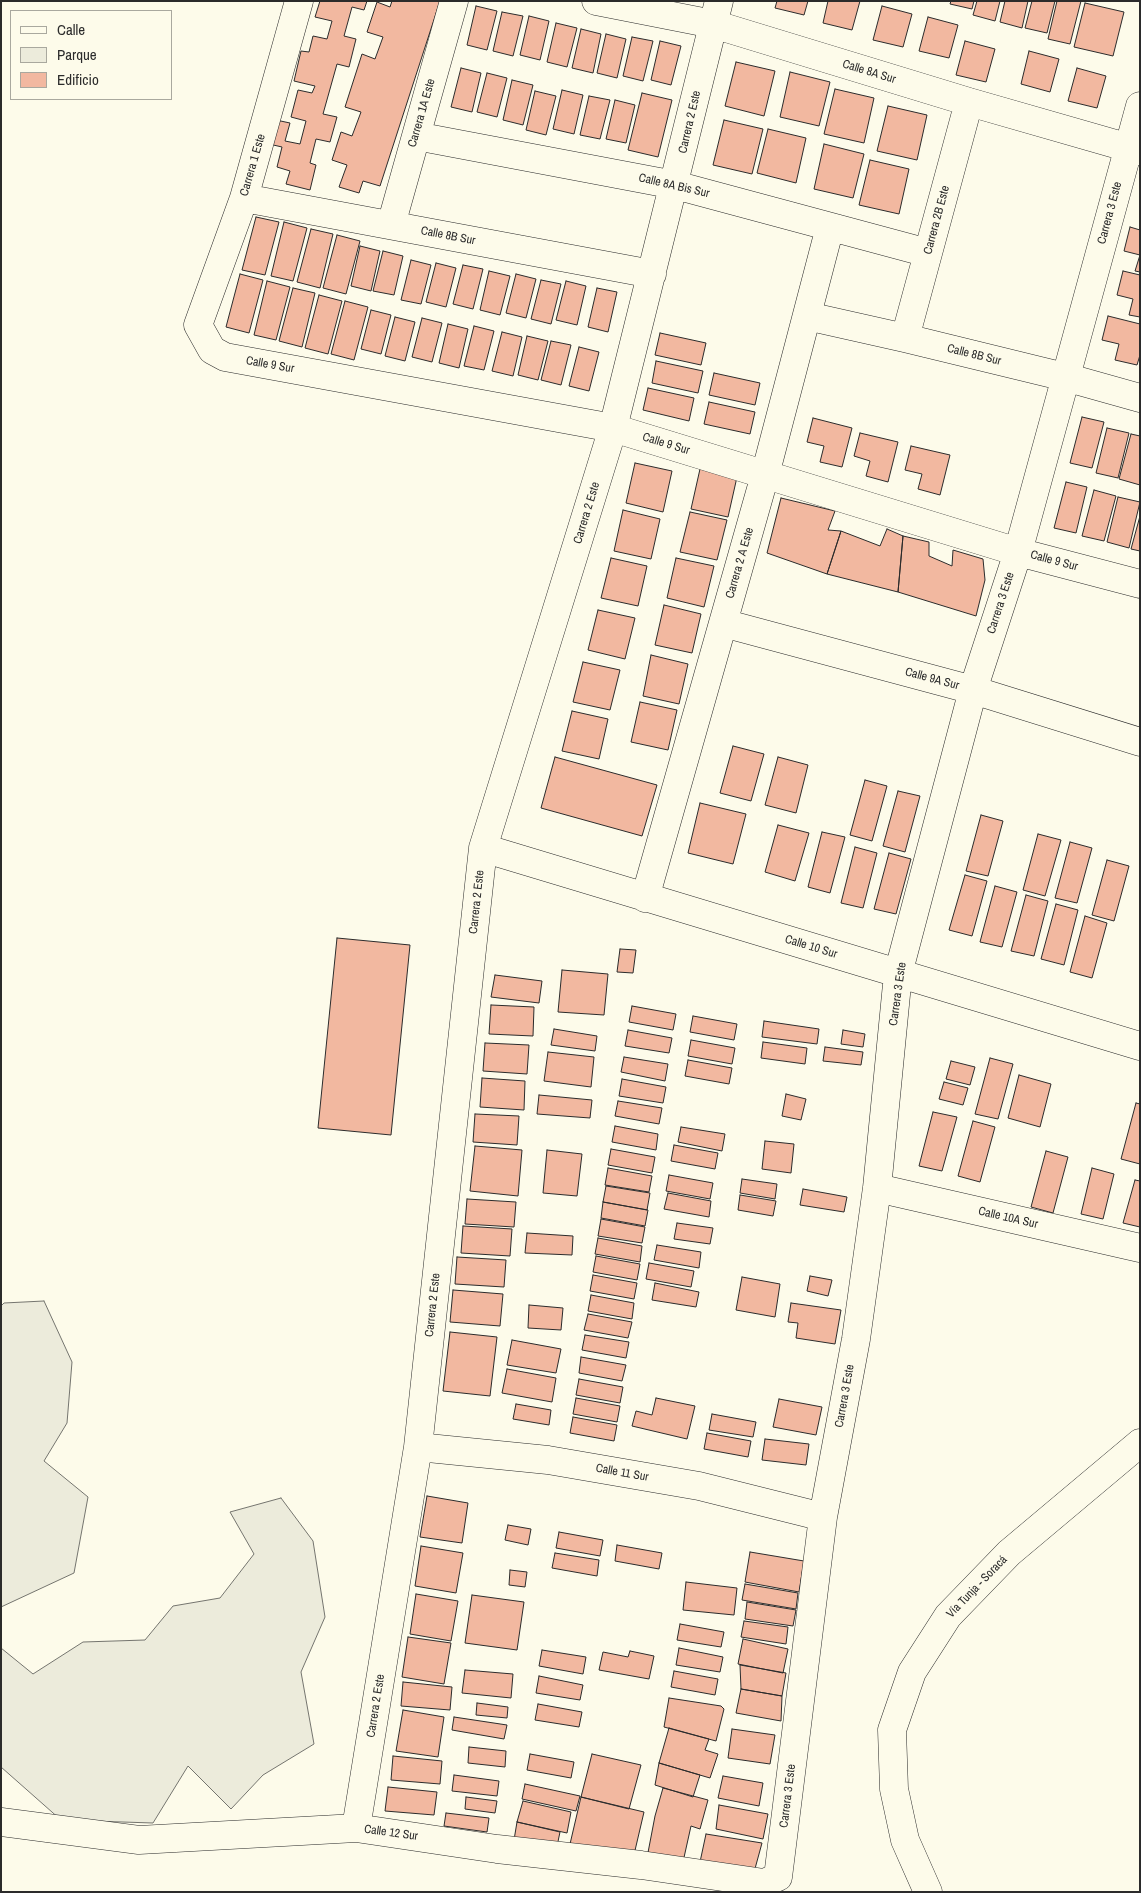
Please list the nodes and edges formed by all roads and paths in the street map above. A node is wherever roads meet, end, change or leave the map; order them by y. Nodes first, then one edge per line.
1 (299, 1) edge
2 (454, 1) edge
3 (596, 1) edge
4 (716, 13) edge
5 (969, 102) junction
6 (1140, 106) edge
7 (416, 136) junction
8 (1134, 149) edge
9 (675, 185) junction
10 (244, 198) junction
11 (390, 226) junction
12 (830, 226) junction
13 (928, 253) junction
14 (652, 274) junction
15 (807, 316) junction
16 (198, 325) joint
17 (905, 338) junction
18 (1065, 377) junction
19 (1140, 398) edge
20 (613, 428) junction
21 (765, 475) junction
22 (1018, 552) junction
23 (1140, 584) edge
24 (723, 623) junction
25 (973, 690) junction
26 (1140, 742) edge
27 (483, 848) junction
28 (645, 898) junction
29 (898, 974) junction
30 (1140, 1046) edge
31 (877, 1188) junction
32 (1140, 1248) edge
33 (1140, 1443) edge
34 (418, 1447) junction
35 (823, 1517) junction
36 (1, 1822) edge
37 (356, 1828) junction
38 (778, 1877) joint
39 (928, 1892) edge

1 - 10 street, Carrera 1 Este
2 - 7 street, Carrera 1A Este
3 - 4 street, Calle 8A Sur
4 - 5 street, Calle 8A Sur
4 - 9 street, Carrera 2 Este
5 - 8 street, Calle 8A Sur
5 - 13 street, Carrera 2B Este
6 - 8 street, Carrera 3 Este
7 - 9 street, Calle 8A Bis Sur
7 - 11 street, Carrera 1A Este
8 - 18 street, Carrera 3 Este
9 - 12 street, Calle 8A Bis Sur
9 - 14 street, Carrera 2 Este
10 - 11 street, Calle 8B Sur
10 - 16 street, Carrera 1 Este
11 - 14 street, Calle 8B Sur
12 - 13 street, Calle 8A Bis Sur
12 - 15 street, Carrera 2 A Este
13 - 17 street, Carrera 2B Este
14 - 20 street, Carrera 2 Este
15 - 17 street, Calle 8B Sur
15 - 21 street, Carrera 2 A Este
16 - 20 street, Calle 9 Sur
17 - 18 street, Calle 8B Sur
18 - 19 street, Calle 8B Sur
18 - 22 street, Carrera 3 Este
20 - 21 street, Calle 9 Sur
20 - 27 street, Carrera 2 Este
21 - 22 street, Calle 9 Sur
21 - 24 street, Carrera 2 A Este
22 - 23 street, Calle 9 Sur
22 - 25 street, Carrera 3 Este
24 - 25 street, Calle 9A Sur
24 - 28 street, Carrera 2 A Este
25 - 26 street, Calle 9A Sur
25 - 29 street, Carrera 3 Este
27 - 28 street, Calle 10 Sur
27 - 34 street, Carrera 2 Este
28 - 29 street, Calle 10 Sur
29 - 30 street, Calle 10 Sur
29 - 31 street, Carrera 3 Este
31 - 32 street, Calle 10A Sur
31 - 35 street, Carrera 3 Este
33 - 39 street, Vía Tunja - Soracá
34 - 35 street, Calle 11 Sur
34 - 37 street, Carrera 2 Este
35 - 38 street, Carrera 3 Este
36 - 37 street, Calle 12 Sur
37 - 38 street, Calle 12 Sur

